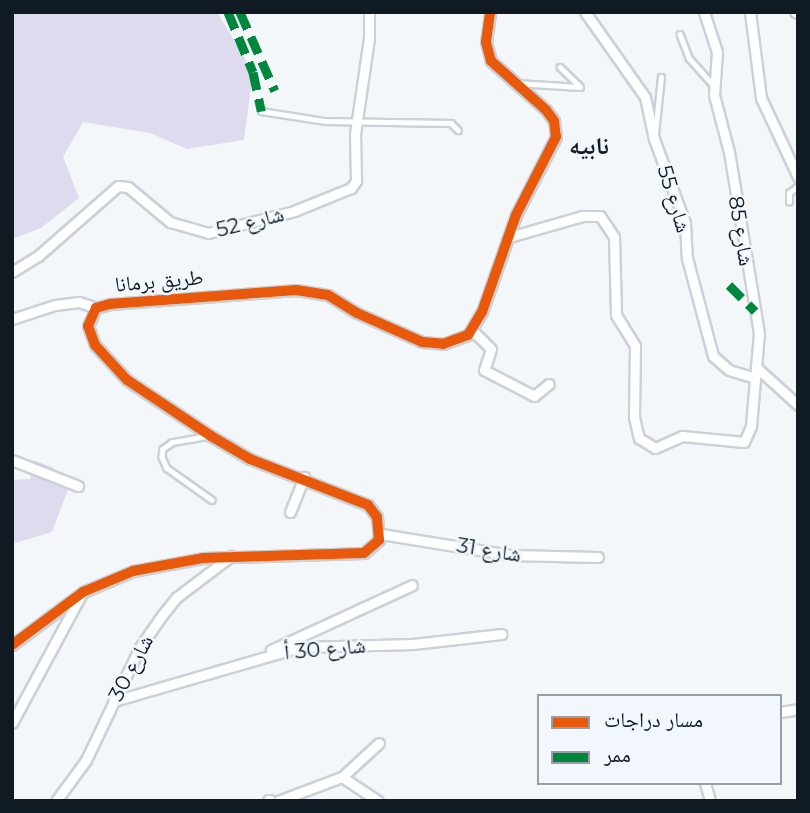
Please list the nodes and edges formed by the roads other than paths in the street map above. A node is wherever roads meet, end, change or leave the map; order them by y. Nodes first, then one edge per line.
1 (369, 12) edge
2 (490, 12) edge
3 (585, 12) edge
4 (704, 12) edge
5 (750, 12) edge
6 (680, 34) dead end
7 (560, 68) dead end
8 (661, 77) dead end
9 (512, 83) junction
10 (713, 85) junction
11 (261, 111) dead end
12 (356, 122) junction
13 (458, 130) dead end
14 (654, 139) junction
15 (798, 177) edge
16 (798, 186) edge
17 (789, 202) dead end
18 (509, 237) junction
19 (12, 272) edge
20 (96, 308) junction
21 (12, 319) edge
22 (473, 331) junction
23 (756, 367) junction
24 (754, 379) junction
25 (549, 384) dead end
26 (798, 405) edge
27 (211, 436) junction
28 (12, 460) edge
29 (304, 477) junction
30 (78, 486) dead end
31 (212, 500) dead end
32 (290, 512) dead end
33 (381, 534) junction
34 (231, 556) junction
35 (598, 557) dead end
36 (412, 585) dead end
37 (83, 592) junction
38 (501, 634) dead end
39 (12, 645) edge
40 (251, 660) junction
41 (114, 701) junction
42 (12, 723) edge
43 (379, 743) dead end
44 (342, 777) junction
45 (56, 801) edge
46 (278, 801) edge
47 (379, 801) edge

1 - 12 street, شارع 52
2 - 9 street
3 - 14 street, شارع 55
4 - 10 street, شارع 85
5 - 15 street
6 - 10 lane
7 - 9 lane
8 - 14 lane
9 - 18 street
10 - 23 street, شارع 85
11 - 12 lane
12 - 13 lane
12 - 19 street, شارع 52
14 - 24 street, شارع 55
16 - 17 lane
18 - 22 street
18 - 24 street, شارع 85
20 - 21 street
20 - 22 street, طريق برمانا
20 - 27 street, طريق برمانا
22 - 25 street
23 - 24 street, شارع 85
23 - 26 street
27 - 29 street, طريق برمانا
27 - 31 lane
28 - 30 street
29 - 32 street
29 - 33 street, طريق برمانا
33 - 34 street
33 - 35 street, شارع 31
34 - 37 street
34 - 41 street, شارع 30
36 - 40 street
37 - 39 street
37 - 42 street
38 - 40 street, شارع 30 أ
40 - 41 street, شارع 30 أ
41 - 45 street, شارع 30
43 - 44 street
44 - 46 street
44 - 47 street

